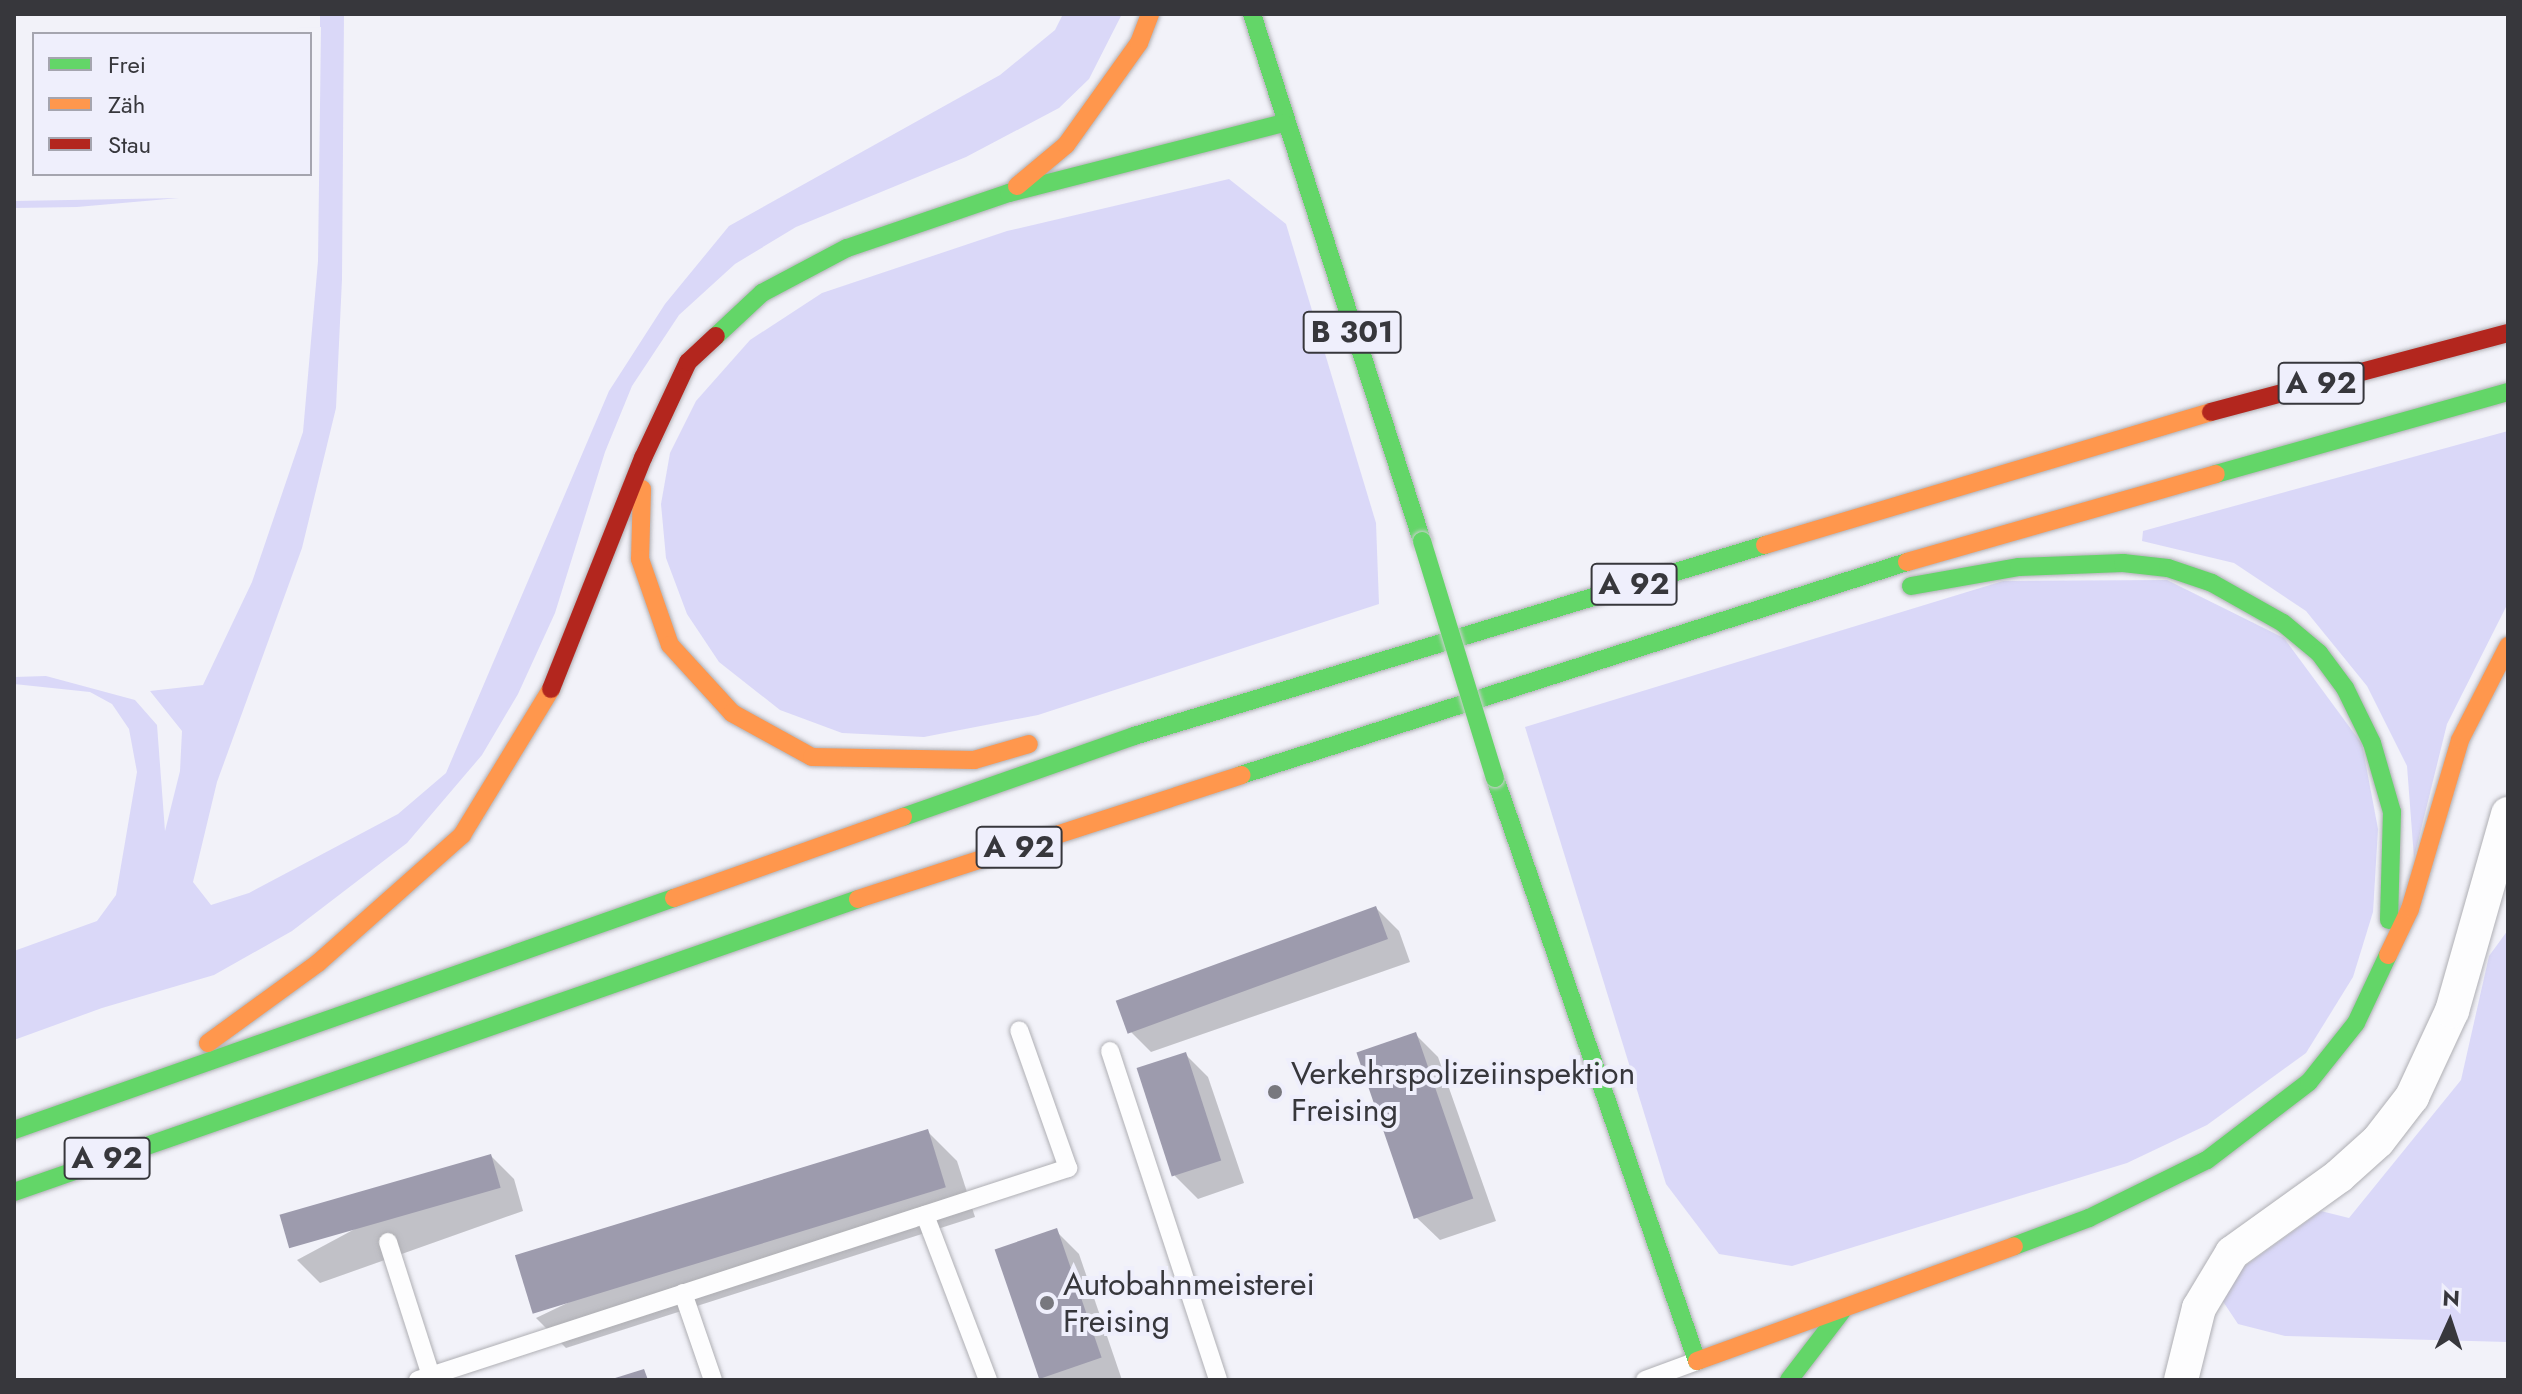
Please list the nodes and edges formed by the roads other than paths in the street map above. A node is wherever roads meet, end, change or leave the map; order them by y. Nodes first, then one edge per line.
1 (1150, 14) edge
2 (1252, 14) edge
3 (1283, 123) junction
4 (1009, 193) junction
5 (2508, 333) edge
6 (2508, 392) edge
7 (643, 458) junction
8 (1843, 580) junction
9 (2508, 646) edge
10 (1089, 733) dead end
11 (1134, 736) junction
12 (1046, 740) dead end
13 (2508, 814) edge
14 (2387, 950) junction
15 (1019, 1030) dead end
16 (1110, 1051) dead end
17 (168, 1072) junction
18 (14, 1130) edge
19 (14, 1192) edge
20 (925, 1215) junction
21 (388, 1242) dead end
22 (683, 1293) junction
23 (1842, 1311) junction
24 (1697, 1361) junction
25 (425, 1378) edge
26 (713, 1380) edge
27 (988, 1380) edge
28 (1218, 1380) edge
29 (1645, 1380) edge
30 (1789, 1380) edge
31 (2181, 1380) edge

1 - 4 main road
2 - 3 main road, B 301
3 - 4 main road
3 - 24 main road, B 301, bridge
4 - 7 main road
5 - 11 main road, A 92
6 - 8 main road, A 92
7 - 12 main road
7 - 17 main road
8 - 14 main road
8 - 19 main road, A 92
9 - 14 main road
10 - 11 main road
11 - 17 main road, A 92
13 - 31 street
14 - 23 main road
15 - 20 lane
16 - 28 lane
17 - 18 main road, A 92
20 - 22 lane
20 - 27 lane
21 - 25 lane
22 - 25 lane
22 - 26 lane
23 - 24 main road
23 - 30 main road
24 - 29 lane

